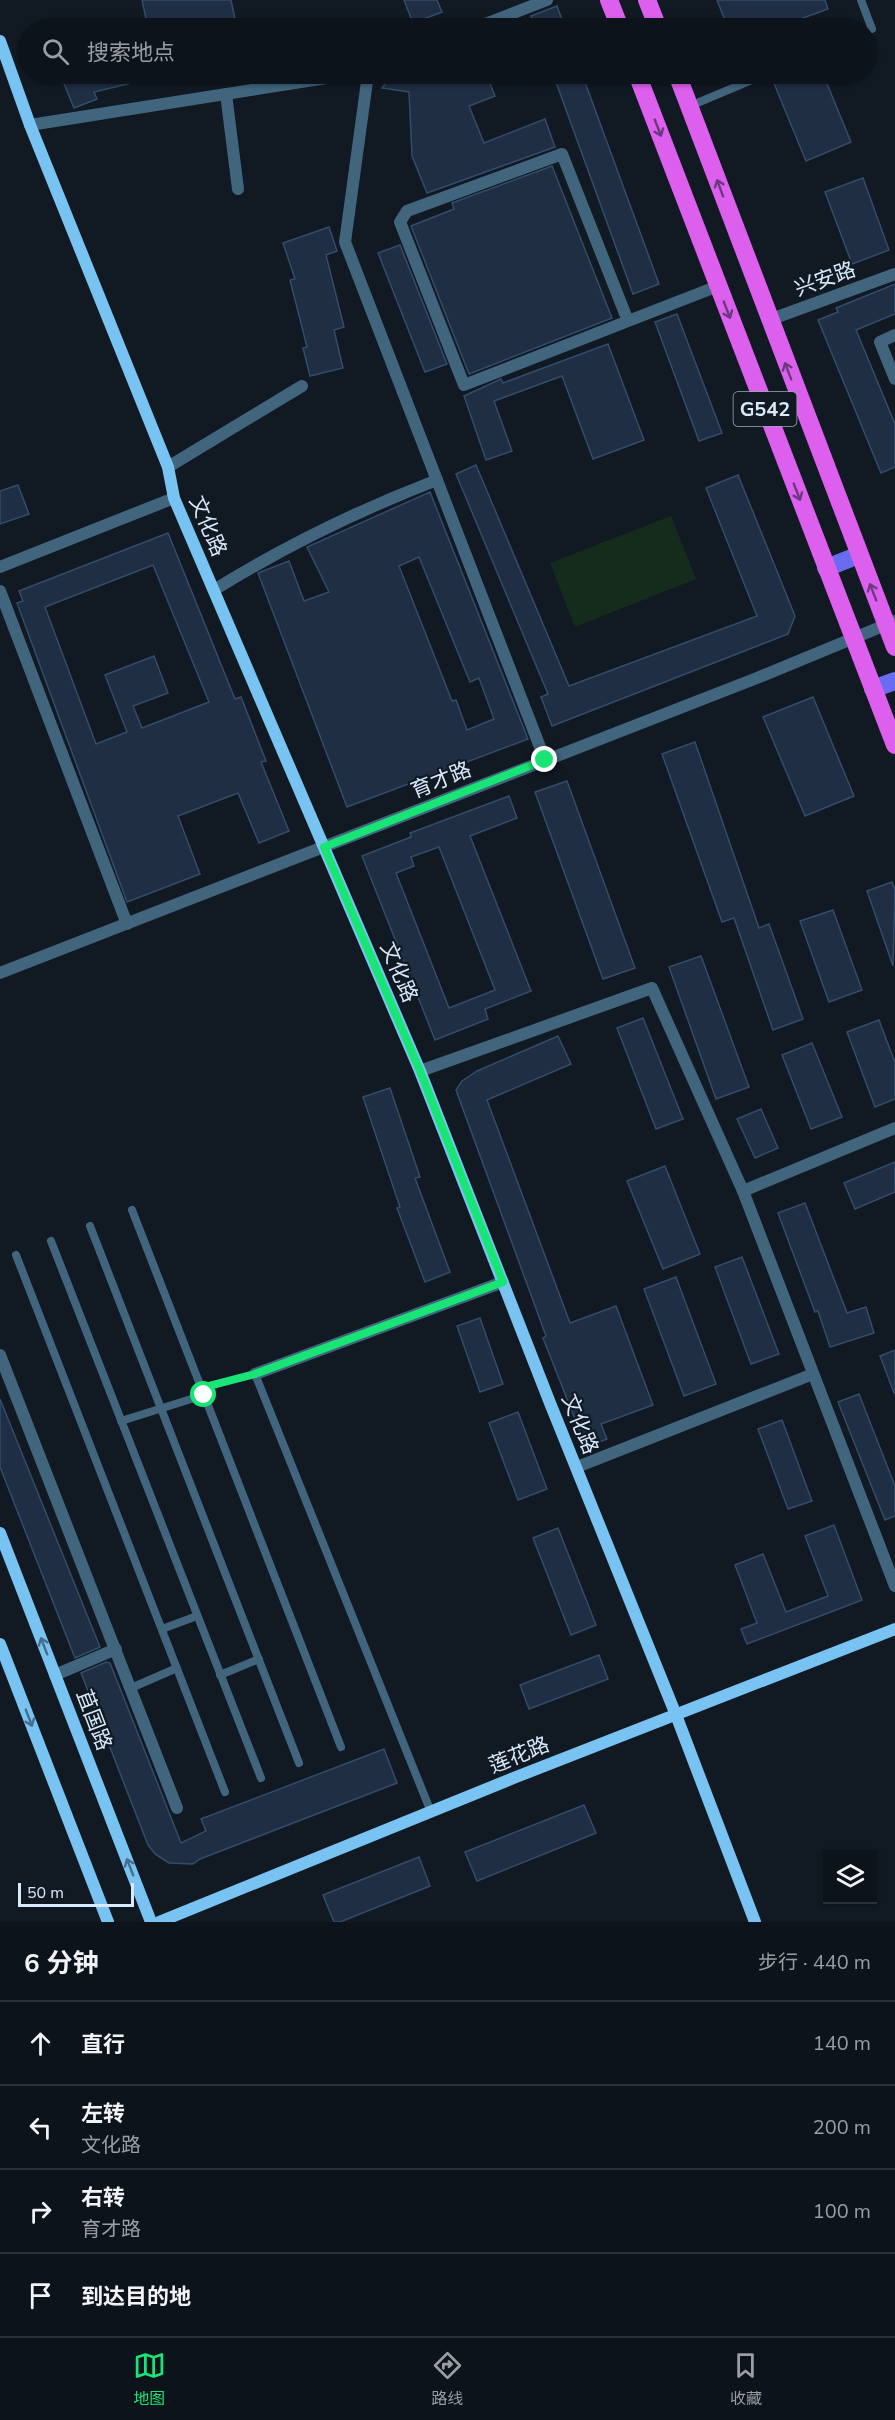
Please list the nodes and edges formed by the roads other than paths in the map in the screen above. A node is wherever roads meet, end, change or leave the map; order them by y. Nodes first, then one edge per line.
1 (547, 0) edge
2 (609, 0) edge
3 (647, 0) edge
4 (861, 0) edge
5 (501, 18) edge
6 (616, 18) edge
7 (654, 18) edge
8 (868, 18) edge
9 (0, 41) edge
10 (286, 84) edge
11 (367, 84) edge
12 (641, 84) edge
13 (681, 84) edge
14 (742, 84) edge
15 (226, 93) junction
16 (690, 106) junction
17 (30, 125) junction
18 (238, 189) dead end
19 (895, 274) edge
20 (718, 286) junction
21 (769, 320) junction
22 (628, 321) junction
23 (895, 335) edge
24 (895, 379) edge
25 (302, 386) dead end
26 (168, 467) junction
27 (437, 480) junction
28 (174, 498) junction
29 (859, 555) junction
30 (0, 567) edge
31 (826, 568) junction
32 (214, 590) junction
33 (0, 591) edge
34 (890, 623) edge
35 (854, 639) junction
36 (895, 647) edge
37 (895, 681) edge
38 (873, 689) junction
39 (895, 745) edge
40 (545, 760) junction
41 (324, 847) junction
42 (127, 924) junction
43 (0, 973) edge
44 (420, 1071) junction
45 (895, 1128) edge
46 (743, 1191) junction
47 (132, 1210) dead end
48 (90, 1226) dead end
49 (51, 1241) dead end
50 (16, 1255) dead end
51 (503, 1282) junction
52 (0, 1355) edge
53 (255, 1374) junction
54 (813, 1374) junction
55 (202, 1391) junction
56 (160, 1408) junction
57 (121, 1421) junction
58 (577, 1467) junction
59 (0, 1533) edge
60 (895, 1586) edge
61 (197, 1616) junction
62 (162, 1629) junction
63 (895, 1629) edge
64 (0, 1644) edge
65 (116, 1649) junction
66 (259, 1659) junction
67 (177, 1668) junction
68 (55, 1675) junction
69 (220, 1675) junction
70 (131, 1688) junction
71 (676, 1715) junction
72 (341, 1747) dead end
73 (299, 1763) dead end
74 (261, 1778) dead end
75 (225, 1792) dead end
76 (177, 1808) dead end
77 (431, 1812) junction
78 (108, 1922) edge
79 (151, 1922) edge
80 (159, 1922) edge
81 (755, 1922) edge

1 - 5 street
2 - 6 highway
3 - 7 highway
4 - 8 lane
9 - 17 street, 文化路
10 - 15 street
11 - 27 street
12 -> 20 highway, G542
13 - 16 highway, G542
14 - 16 lane
15 - 17 street
15 - 18 street
21 -> 16 highway, G542
17 - 26 street, 文化路
19 - 21 street, 兴安路
20 - 22 street
20 -> 31 highway, G542
29 -> 21 highway, G542
22 - 22 street
23 - 24 street
25 - 26 street
26 - 28 street, 文化路
27 - 32 street
27 - 40 street
28 - 30 street
28 - 32 street, 文化路
29 - 31 main road
34 -> 29 highway, G542
31 - 35 highway, G542
32 - 41 street, 文化路
33 - 42 street
34 - 35 street, 育才路
34 - 36 highway, G542
35 - 38 highway, G542
35 - 40 street, 育才路
37 - 38 main road
38 - 39 highway, G542
40 - 41 street, 育才路
41 - 42 street, 育才路
41 - 44 street, 文化路
42 - 43 street, 育才路
44 - 46 street
44 - 51 street, 文化路
45 - 46 street
46 - 54 street
47 - 55 lane
48 - 56 lane
49 - 57 lane
50 - 62 lane
51 - 53 street
51 - 58 street, 文化路
52 - 65 street
53 - 55 lane
53 - 77 lane
54 - 58 street
54 - 60 street
55 - 56 lane
55 - 72 lane
56 - 57 lane
56 - 66 lane
57 - 61 lane
58 - 71 street, 文化路
68 -> 59 street, 苴国路
61 - 62 lane
61 - 69 lane
62 - 67 lane
63 - 71 street, 莲花路
64 -> 78 street
65 - 68 street
65 - 70 street
66 - 69 lane
66 - 73 lane
67 - 70 lane
67 - 75 lane
79 -> 68 street, 苴国路
69 - 74 lane
70 - 76 street
71 - 77 street, 莲花路
71 - 81 street, 文化路
77 - 80 street, 莲花路

